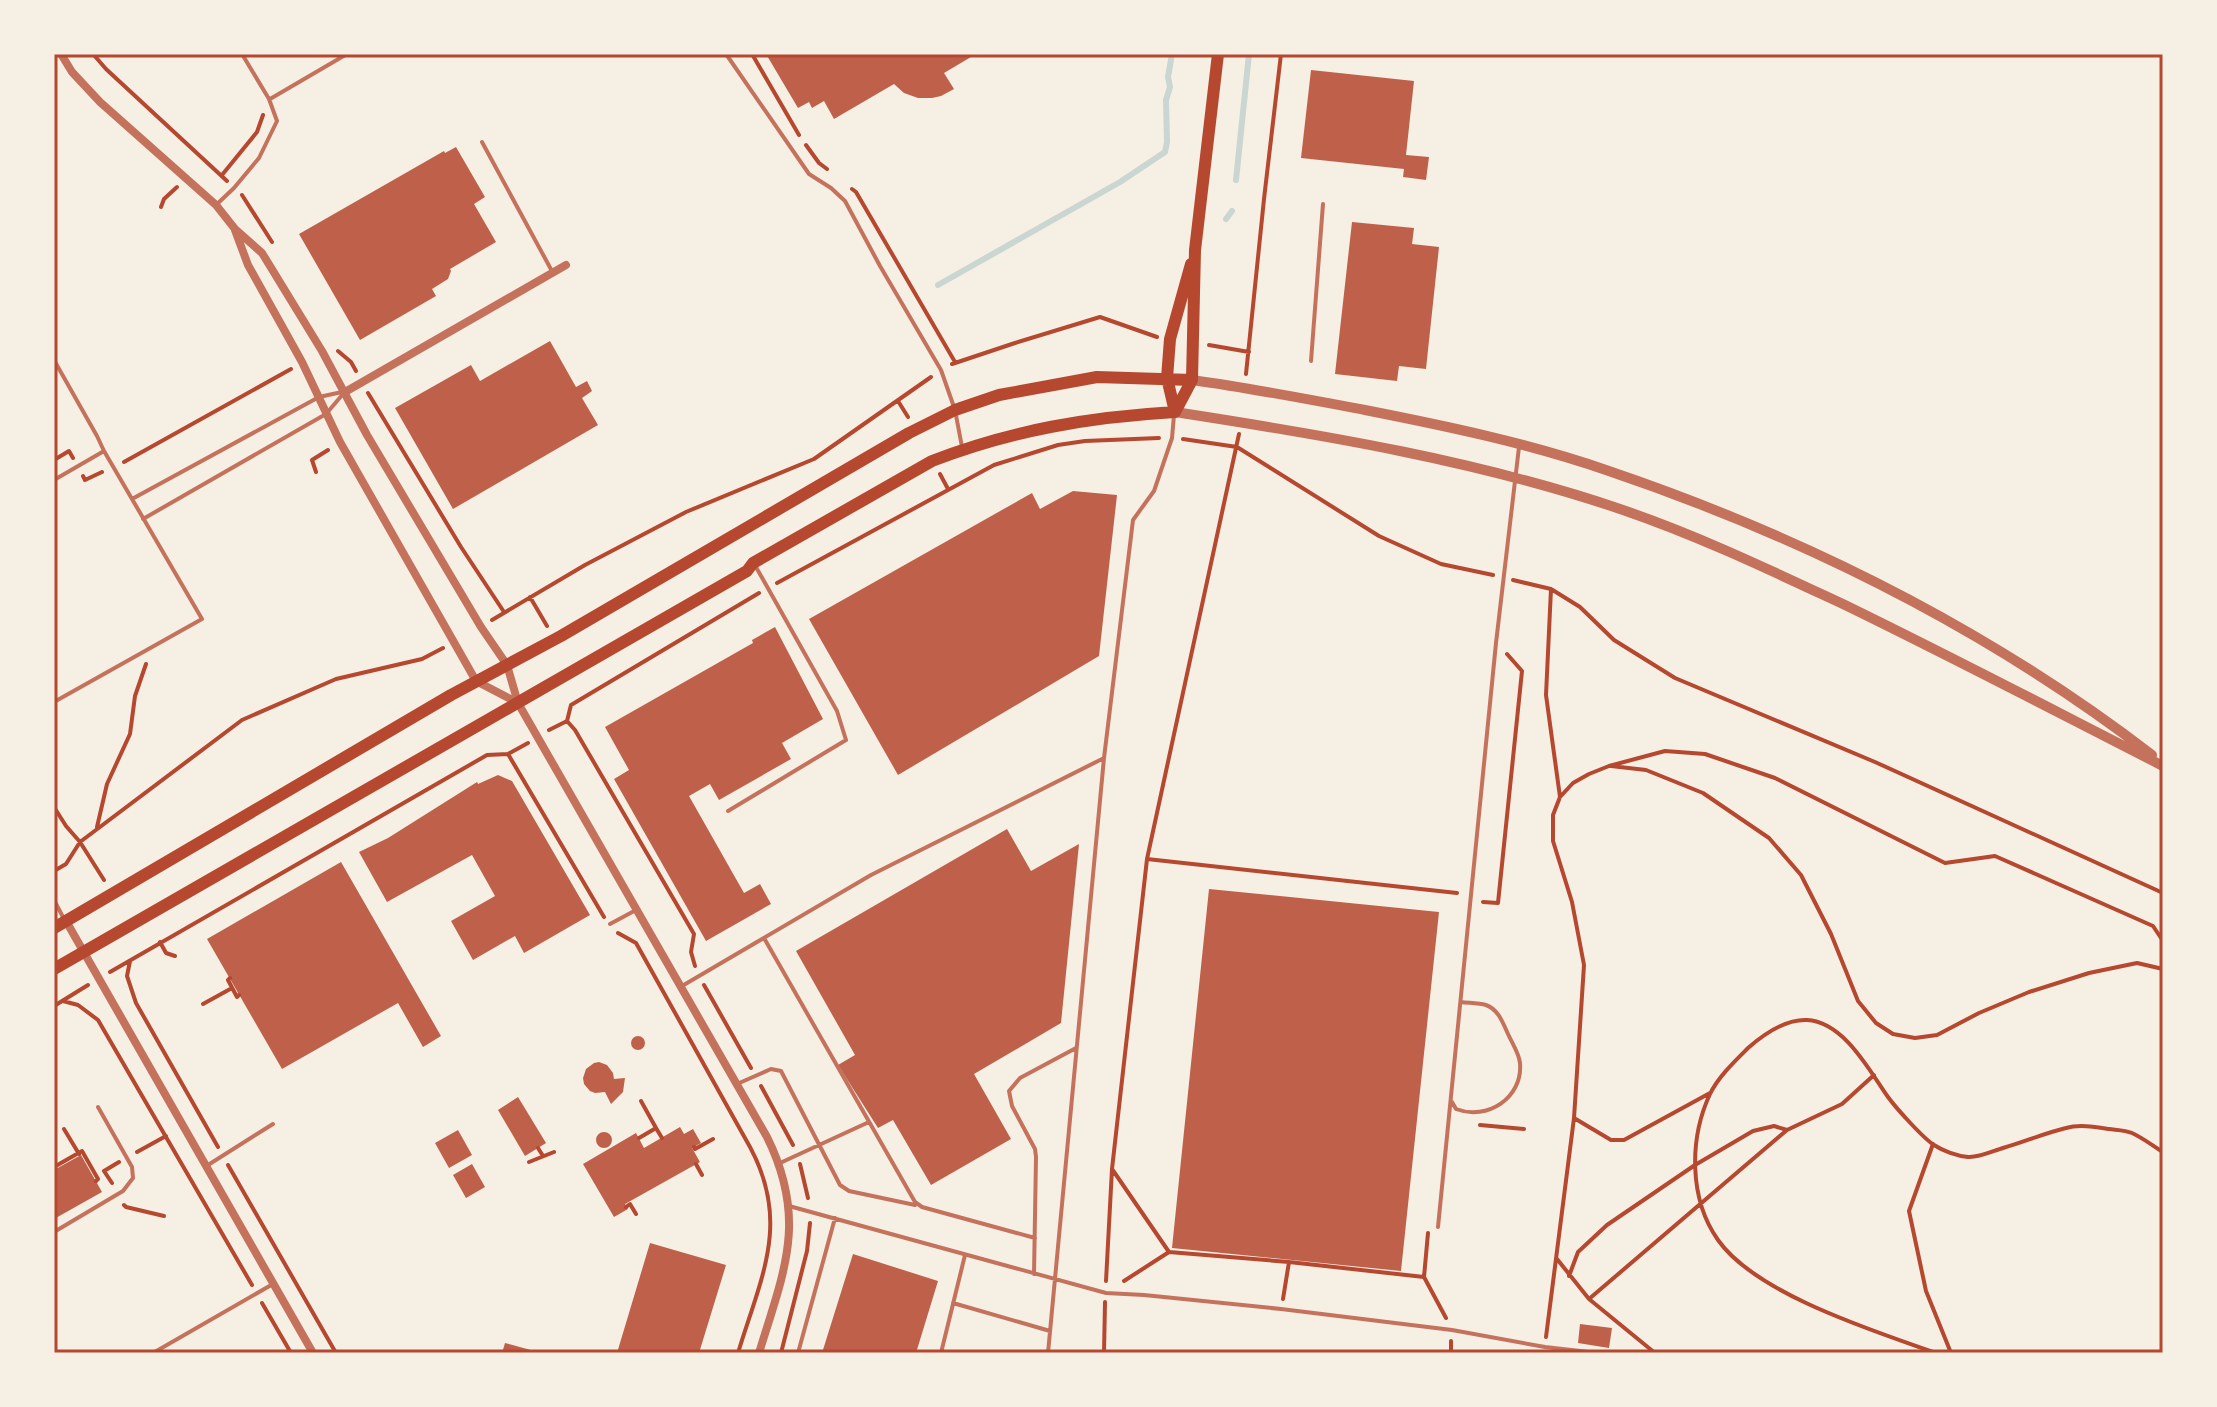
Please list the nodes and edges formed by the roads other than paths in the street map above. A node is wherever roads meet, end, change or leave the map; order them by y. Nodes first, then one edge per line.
1 (61, 54) edge
2 (242, 54) edge
3 (347, 54) edge
4 (726, 54) edge
5 (1218, 54) edge
6 (269, 99) junction
7 (482, 142) dead end
8 (1323, 204) dead end
9 (216, 205) junction
10 (235, 229) junction
11 (1195, 250) junction
12 (566, 265) dead end
13 (553, 273) junction
14 (55, 361) edge
15 (1311, 361) dead end
16 (1167, 378) junction
17 (1192, 380) junction
18 (345, 392) junction
19 (319, 397) junction
20 (955, 410) junction
21 (1175, 412) junction
22 (326, 414) junction
23 (1519, 445) junction
24 (963, 449) junction
25 (104, 451) junction
26 (1516, 477) junction
27 (54, 480) edge
28 (132, 499) junction
29 (143, 519) junction
30 (753, 563) junction
31 (507, 665) junction
32 (476, 681) junction
33 (54, 702) edge
34 (518, 703) junction
35 (1104, 758) junction
36 (2163, 765) edge
37 (728, 811) dead end
38 (54, 900) edge
39 (638, 909) junction
40 (610, 924) road end
41 (60, 925) edge
42 (764, 938) junction
43 (83, 952) junction
44 (54, 969) edge
45 (682, 986) junction
46 (1461, 1002) junction
47 (1076, 1048) junction
48 (737, 1084) junction
49 (1451, 1100) junction
50 (98, 1107) dead end
51 (869, 1122) junction
52 (273, 1124) dead end
53 (820, 1145) junction
54 (780, 1163) junction
55 (205, 1166) junction
56 (917, 1205) junction
57 (789, 1206) junction
58 (835, 1218) junction
59 (1438, 1227) dead end
60 (54, 1232) edge
61 (1035, 1238) junction
62 (965, 1255) junction
63 (1034, 1274) junction
64 (1055, 1279) junction
65 (273, 1284) junction
66 (953, 1303) junction
67 (1050, 1331) junction
68 (153, 1353) edge
69 (313, 1353) edge
70 (759, 1353) edge
71 (798, 1353) edge
72 (941, 1353) edge
73 (1048, 1353) edge
74 (1598, 1353) edge

1 - 9 street
2 - 6 lane
3 - 6 lane
4 - 20 lane
5 - 11 main road
6 - 9 lane
7 - 13 lane
8 - 15 lane
9 - 10 street
10 - 18 street
10 - 19 street
11 - 16 main road
11 - 17 main road
12 - 13 street
13 - 18 street
14 - 25 lane
16 - 17 main road
16 - 20 main road
16 - 21 main road
17 - 21 main road
17 - 23 street
18 - 19 lane
18 - 22 lane
18 - 31 street
19 - 22 street
19 - 28 lane
20 - 24 lane
20 - 31 main road
21 - 24 main road
21 - 26 street
21 - 35 lane
22 - 29 lane
22 - 32 street
23 - 26 lane
23 - 36 street
24 - 30 main road
25 - 27 lane
25 - 28 lane
26 - 36 street
26 - 46 lane
28 - 29 lane
29 - 33 lane
30 - 34 main road
30 - 37 lane
31 - 32 main road
31 - 34 street
32 - 34 street
32 - 41 main road
34 - 39 street
34 - 43 main road
35 - 42 lane
35 - 47 lane
38 - 41 lane
39 - 40 lane
39 - 45 street
41 - 43 street
42 - 45 lane
42 - 51 lane
43 - 44 main road
43 - 55 street
45 - 48 street
46 - 49 lane
46 - 49 lane
47 - 61 lane
47 - 64 lane
48 - 53 lane
48 - 54 street
49 - 59 lane
50 - 60 lane
51 - 53 lane
51 - 56 lane
52 - 55 lane
53 - 54 lane
53 - 56 lane
54 - 57 street
55 - 65 street
56 - 61 lane
57 - 58 lane
57 - 70 street
58 - 62 lane
58 - 71 lane
61 - 63 lane
62 - 63 lane
62 - 66 lane
63 - 64 lane
64 - 67 lane
64 - 74 lane
65 - 68 lane
65 - 69 street
66 - 67 lane
66 - 72 lane
67 - 73 lane

